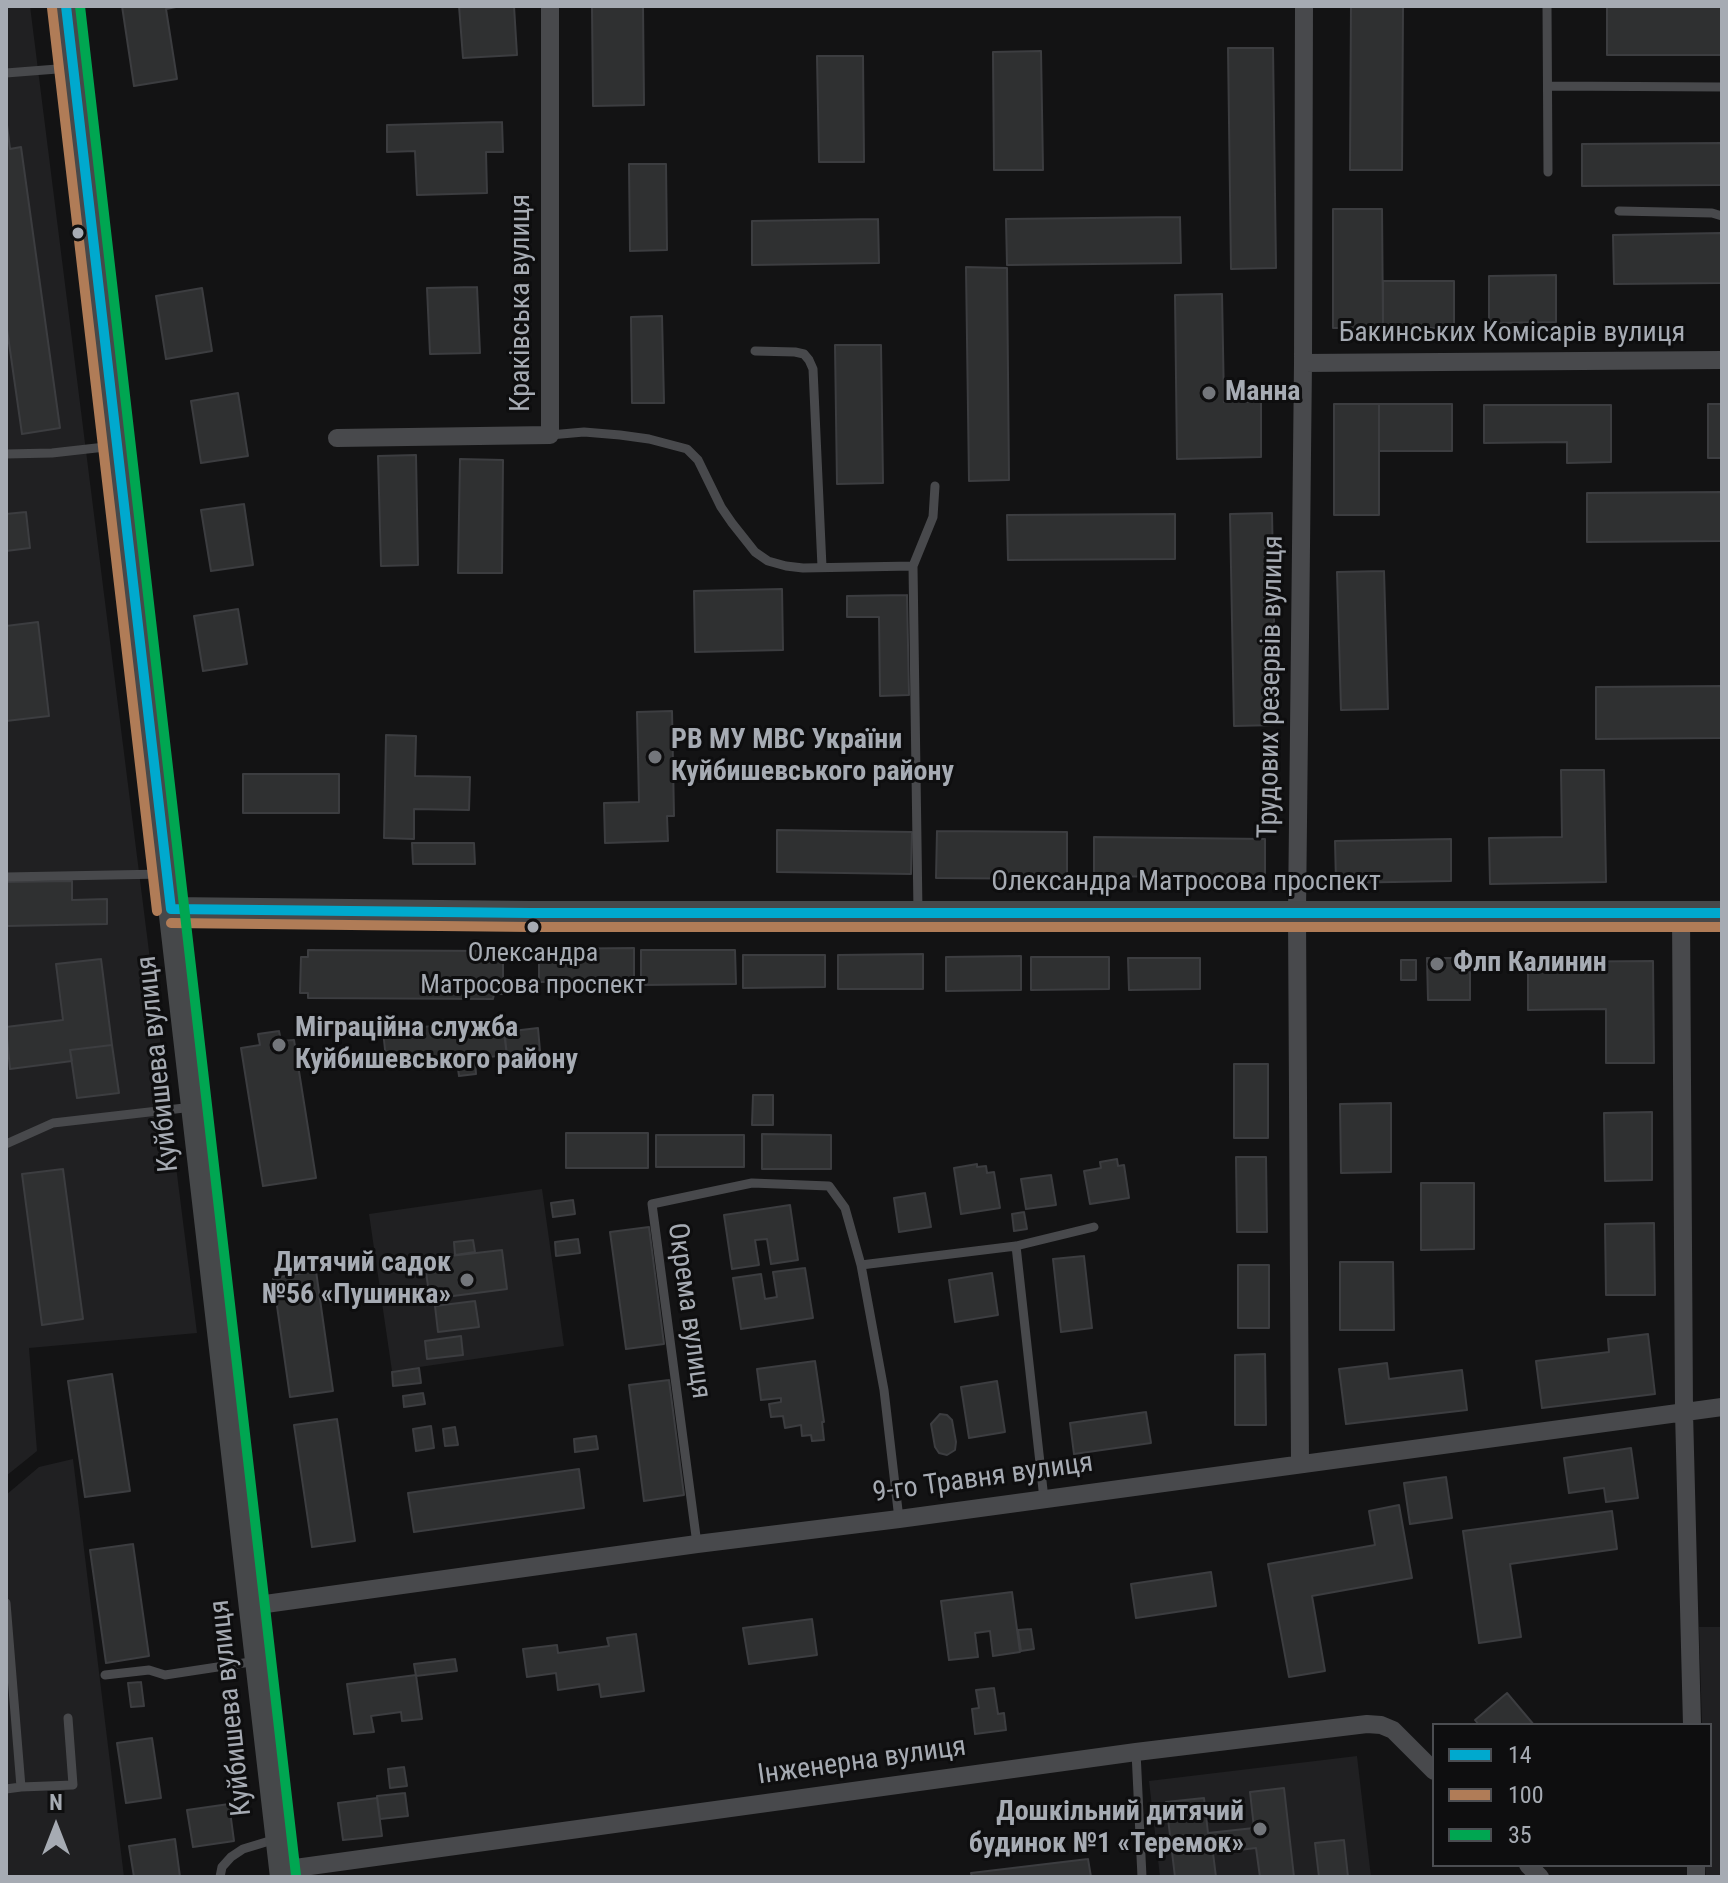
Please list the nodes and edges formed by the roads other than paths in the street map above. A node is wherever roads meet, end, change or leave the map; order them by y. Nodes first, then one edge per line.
1 (66, 6) edge
2 (550, 6) edge
3 (1304, 6) edge
4 (1547, 6) edge
5 (73, 68) junction
6 (6, 73) edge
7 (1548, 86) junction
8 (1722, 87) edge
9 (1548, 172) dead end
10 (1619, 211) dead end
11 (1722, 216) edge
12 (755, 351) dead end
13 (1722, 360) edge
14 (1303, 363) junction
15 (550, 435) junction
16 (337, 438) dead end
17 (117, 446) junction
18 (6, 454) edge
19 (935, 486) dead end
20 (913, 566) junction
21 (822, 567) junction
22 (167, 874) junction
23 (6, 877) edge
24 (171, 909) junction
25 (918, 912) junction
26 (1297, 913) junction
27 (1681, 913) junction
28 (1722, 913) edge
29 (194, 1107) junction
30 (6, 1144) edge
31 (1094, 1227) dead end
32 (1016, 1246) junction
33 (861, 1265) junction
34 (1722, 1407) edge
35 (1684, 1412) junction
36 (1300, 1464) junction
37 (1044, 1499) junction
38 (899, 1519) junction
39 (697, 1544) junction
40 (6, 1603) edge
41 (251, 1606) junction
42 (257, 1661) junction
43 (105, 1675) dead end
44 (68, 1718) dead end
45 (1692, 1723) edge
46 (1136, 1752) junction
47 (1432, 1769) edge
48 (21, 1787) junction
49 (6, 1789) edge
50 (277, 1838) junction
51 (281, 1874) edge
52 (220, 1877) edge
53 (1142, 1877) edge

1 - 5 main road, Куйбишева вулиця
2 - 15 street, Краківська вулиця
3 - 14 street, Трудових резервів вулиця
4 - 7 lane
5 - 6 lane
5 - 17 main road, Куйбишева вулиця
7 - 8 lane
7 - 9 lane
10 - 11 lane
12 - 21 lane
13 - 14 street, Бакинських Комісарів вулиця
14 - 26 street, Трудових резервів вулиця
15 - 16 street, Краківська вулиця
15 - 21 lane
17 - 18 lane
17 - 22 main road, Куйбишева вулиця
19 - 20 lane
20 - 21 lane
20 - 25 lane
22 - 23 lane
22 - 24 main road, Куйбишева вулиця
24 - 25 main road, Олександра Матросова проспект
24 - 29 main road, Куйбишева вулиця
25 - 26 main road, Олександра Матросова проспект
26 - 27 main road, Олександра Матросова проспект
26 - 36 street, Трудових резервів вулиця
27 - 28 main road, Олександра Матросова проспект
27 - 35 street
29 - 30 lane
29 - 41 main road, Куйбишева вулиця
31 - 32 lane
32 - 33 lane
32 - 37 lane
33 - 38 lane, Окрема вулиця
33 - 39 lane, Окрема вулиця
34 - 35 street, 9-го Травня вулиця
35 - 36 street, 9-го Травня вулиця
35 - 45 street
36 - 37 street, 9-го Травня вулиця
37 - 38 street, 9-го Травня вулиця
38 - 39 street, 9-го Травня вулиця
39 - 41 street, 9-го Травня вулиця
40 - 48 lane
41 - 42 main road, Куйбишева вулиця
42 - 43 lane
42 - 50 main road, Куйбишева вулиця
44 - 48 lane
46 - 47 street, Інженерна вулиця
46 - 51 street, Інженерна вулиця
46 - 53 lane
48 - 49 lane
50 - 51 main road, Куйбишева вулиця
50 - 52 lane

